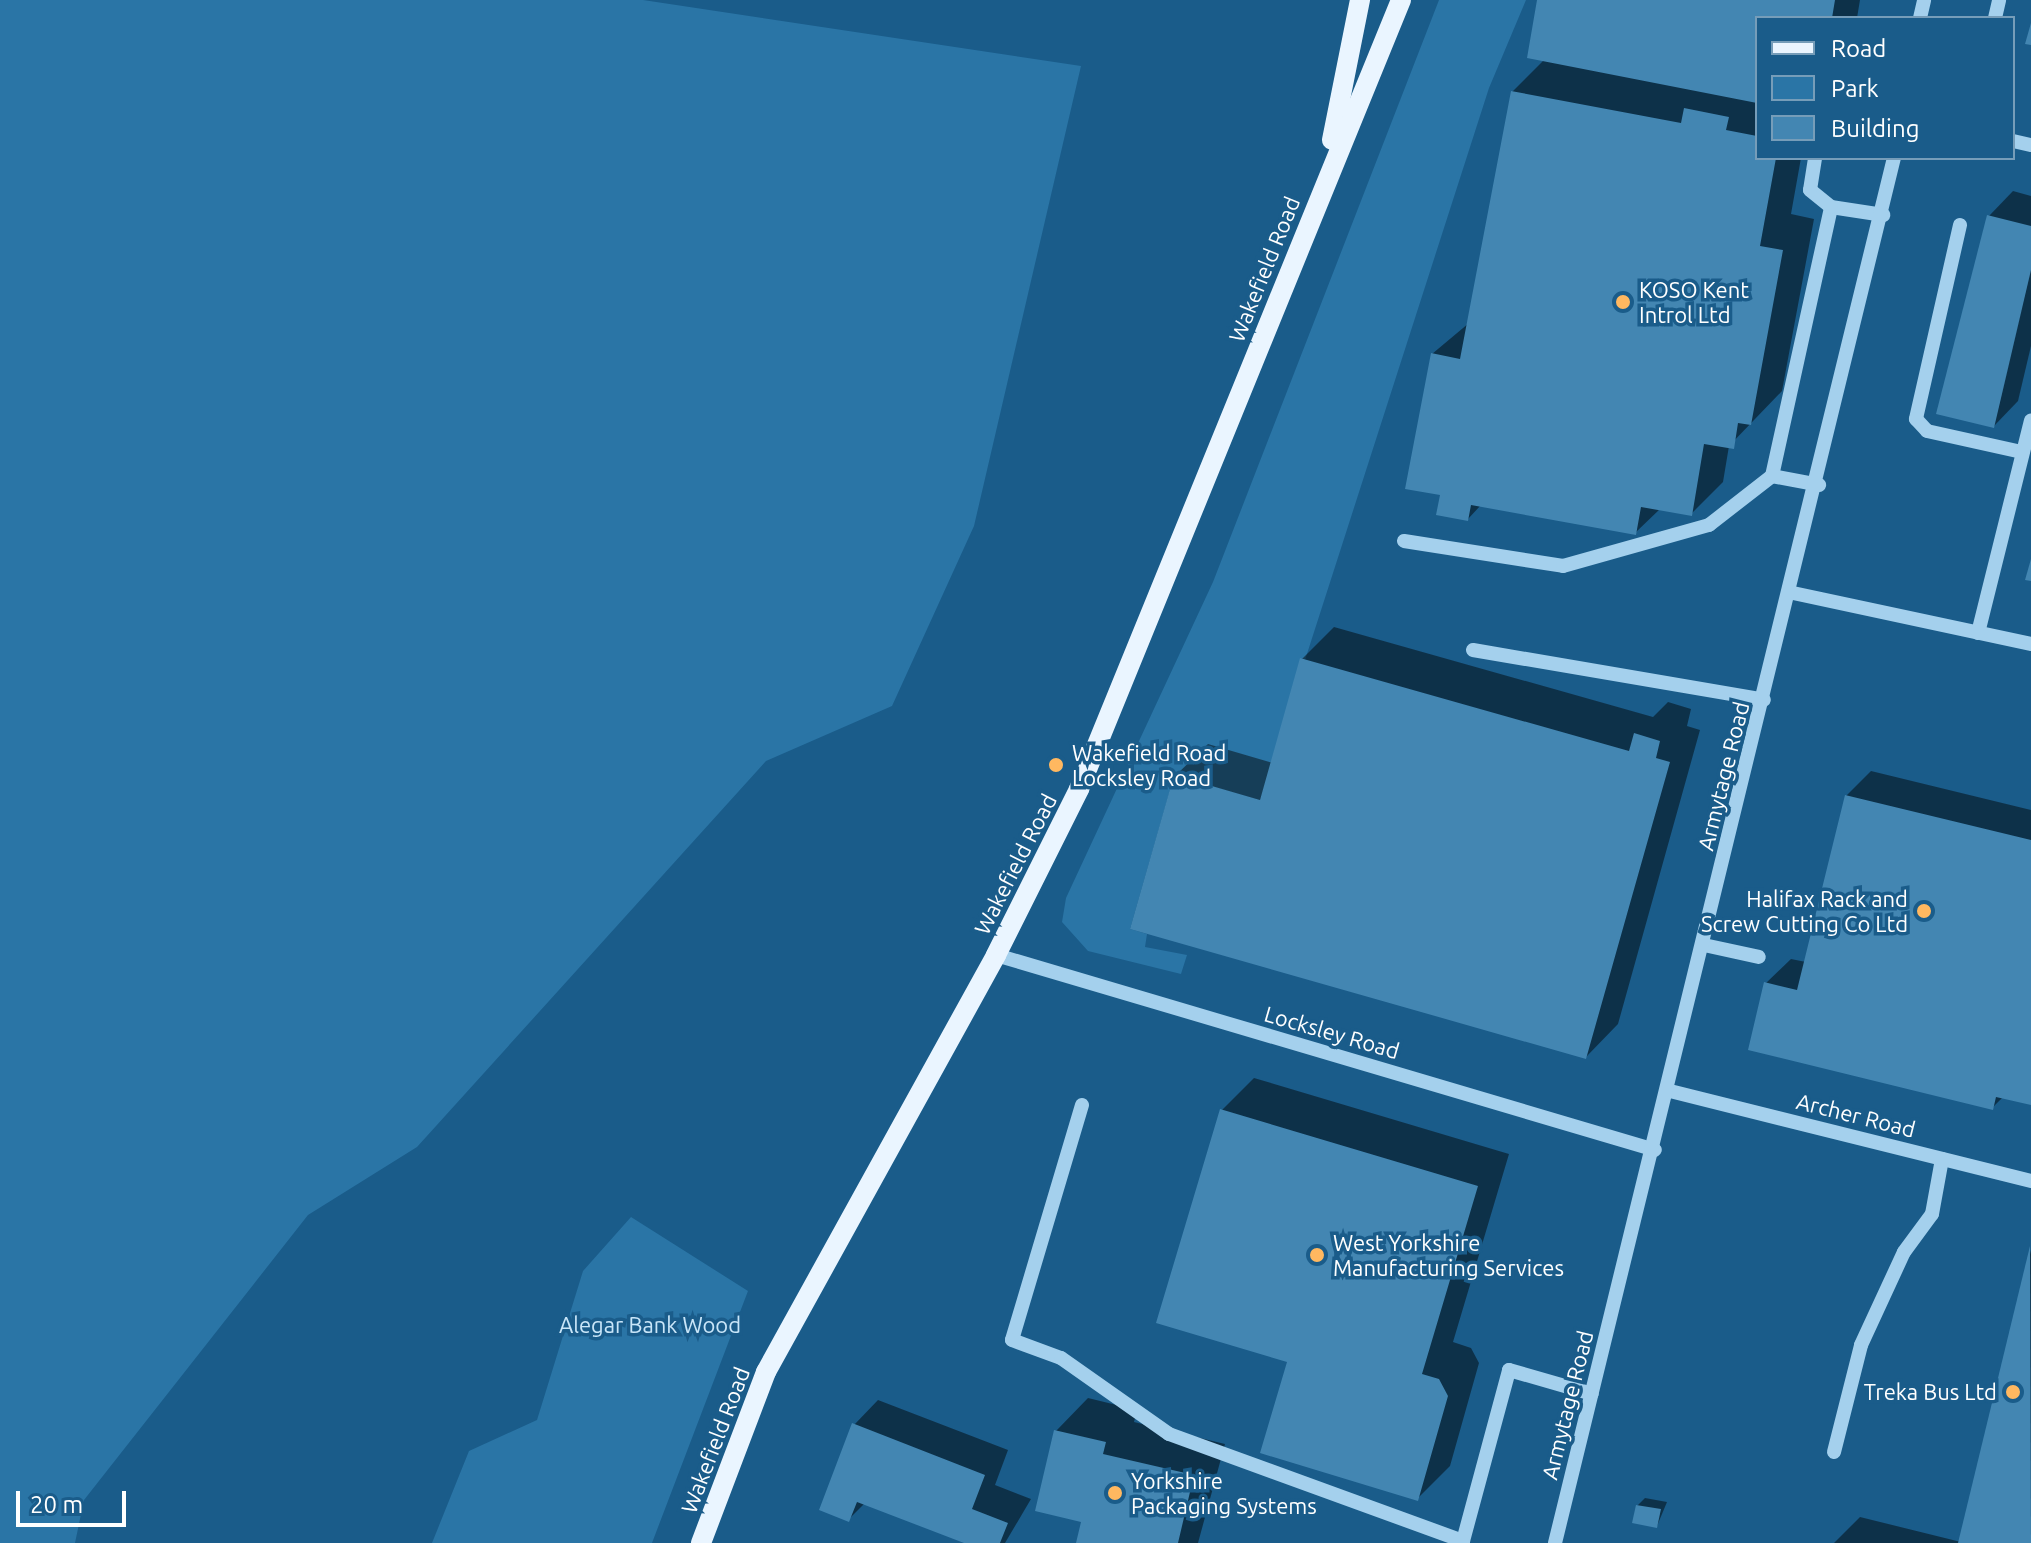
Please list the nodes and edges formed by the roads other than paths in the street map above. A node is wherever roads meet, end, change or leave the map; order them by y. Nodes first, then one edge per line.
1 (1360, 0) edge
2 (1401, 0) edge
3 (1815, 160) edge
4 (1894, 160) edge
5 (1324, 183) junction
6 (1831, 207) junction
7 (1883, 215) junction
8 (1960, 225) dead end
9 (2031, 420) edge
10 (2022, 452) junction
11 (1772, 476) junction
12 (1819, 485) junction
13 (1404, 541) dead end
14 (1793, 593) junction
15 (1978, 633) junction
16 (2031, 644) edge
17 (1473, 650) dead end
18 (1764, 700) junction
19 (1704, 945) junction
20 (996, 955) junction
21 (1759, 957) dead end
22 (1670, 1091) junction
23 (1082, 1105) dead end
24 (1655, 1150) junction
25 (1942, 1159) junction
26 (2031, 1181) edge
27 (1592, 1394) junction
28 (1834, 1452) dead end
29 (701, 1543) edge
30 (1555, 1543) edge

1 - 5 main road, Wakefield Road
2 - 5 main road, Wakefield Road
3 - 6 street
4 - 7 street, Armytage Road
5 - 20 main road, Wakefield Road
6 - 7 street
6 - 11 street
7 - 12 street, Armytage Road
8 - 10 street
9 - 10 street
10 - 15 street
11 - 12 street
11 - 13 street
12 - 14 street, Armytage Road
14 - 15 street
14 - 18 street, Armytage Road
15 - 16 street
17 - 18 street
18 - 19 street, Armytage Road
19 - 21 street
19 - 22 street, Armytage Road
20 - 24 street, Locksley Road
20 - 29 main road, Wakefield Road
22 - 24 street, Armytage Road
22 - 25 street, Archer Road
23 - 27 street
24 - 27 street, Armytage Road
25 - 26 street, Archer Road
25 - 28 street
27 - 30 street, Armytage Road

